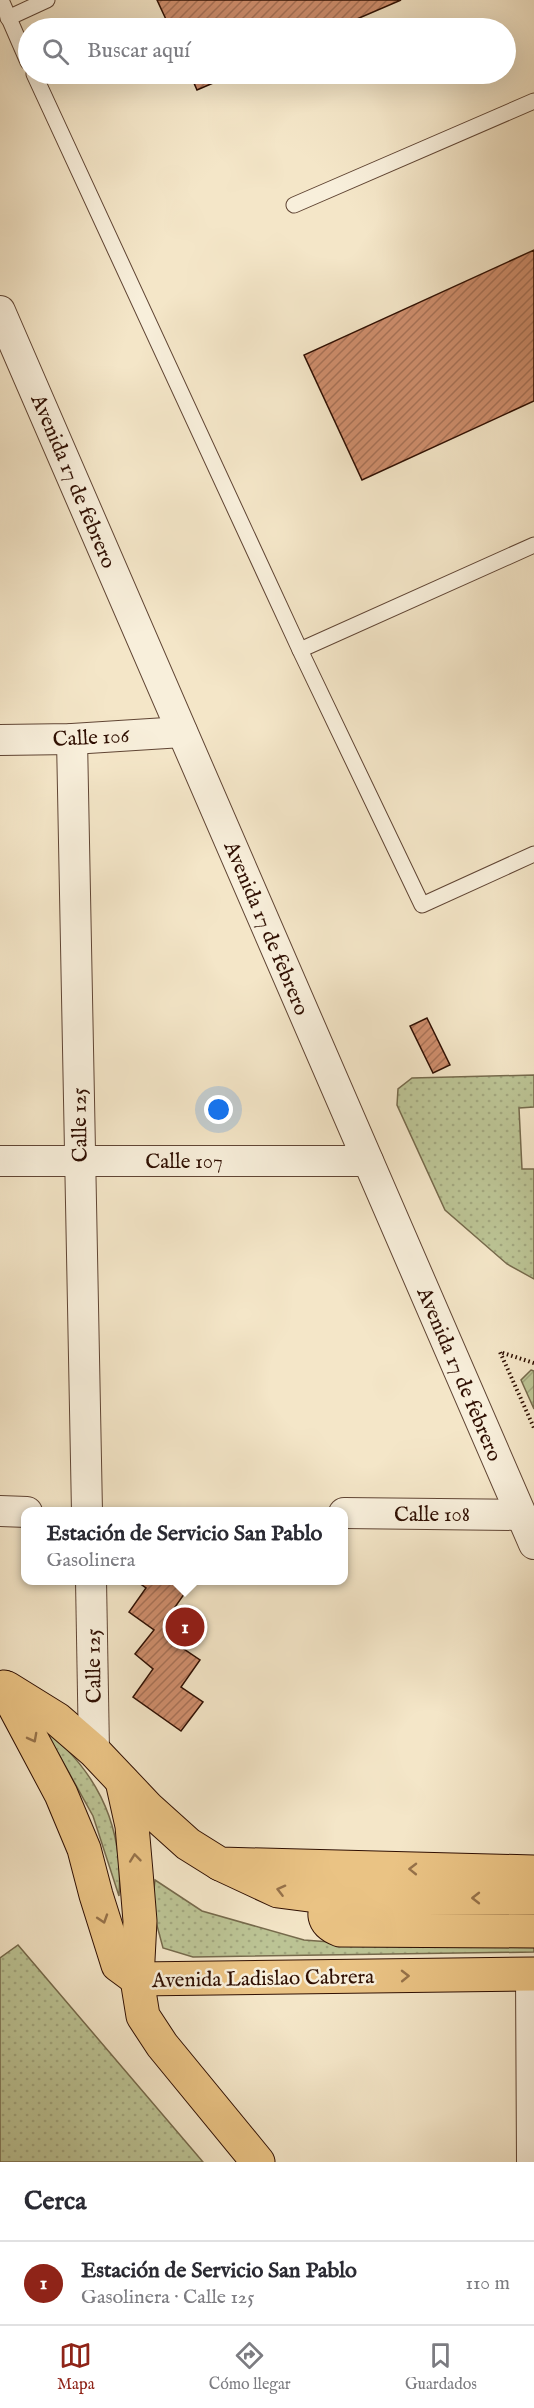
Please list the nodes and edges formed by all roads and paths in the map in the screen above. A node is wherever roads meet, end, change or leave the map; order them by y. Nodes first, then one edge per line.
1 (2, 0) edge
2 (47, 0) edge
3 (8, 18) junction
4 (18, 40) edge
5 (39, 84) edge
6 (534, 101) edge
7 (294, 205) dead end
8 (0, 311) edge
9 (534, 545) edge
10 (300, 650) junction
11 (182, 732) junction
12 (72, 739) junction
13 (0, 740) edge
14 (534, 854) edge
15 (0, 1161) edge
16 (80, 1161) junction
17 (368, 1161) junction
18 (534, 1363) edge
19 (534, 1428) edge
20 (87, 1507) edge
21 (0, 1511) edge
22 (21, 1512) edge
23 (348, 1514) edge
24 (521, 1515) junction
25 (534, 1544) edge
26 (91, 1585) edge
27 (2, 1684) edge
28 (94, 1751) junction
29 (122, 1781) junction
30 (220, 1864) junction
31 (534, 1872) edge
32 (332, 1898) junction
33 (534, 1898) edge
34 (534, 1931) edge
35 (533, 1974) edge
36 (137, 1979) junction
37 (258, 2162) edge
38 (532, 2162) edge

1 - 3 lane
2 - 3 lane
3 - 4 lane
5 - 10 lane
6 - 7 lane
8 - 11 street, Avenida 17 de febrero
9 - 10 lane
10 - 14 lane
11 - 12 street, Calle 106
11 - 17 street, Avenida 17 de febrero
12 - 13 street, Calle 106
12 - 16 street, Calle 125
15 - 16 street, Calle 107
16 - 17 street, Calle 107
16 - 20 street, Calle 125
17 - 24 street, Avenida 17 de febrero
18 - 19 path
21 - 22 street
23 - 24 street, Calle 108
24 - 25 street, Avenida 17 de febrero
26 - 28 street, Calle 125
27 - 28 main road, Avenida Ladislao Cabrera
27 -> 36 main road, Avenida Ladislao Cabrera
28 - 29 main road, Avenida Ladislao Cabrera
29 - 30 main road, Avenida Ladislao Cabrera
36 -> 29 main road
31 -> 30 main road
32 -> 30 main road, Avenida Ladislao Cabrera
33 -> 32 main road, Avenida Ladislao Cabrera
32 - 34 main road
36 -> 35 main road, Avenida Ladislao Cabrera
35 - 38 street
36 - 37 main road

